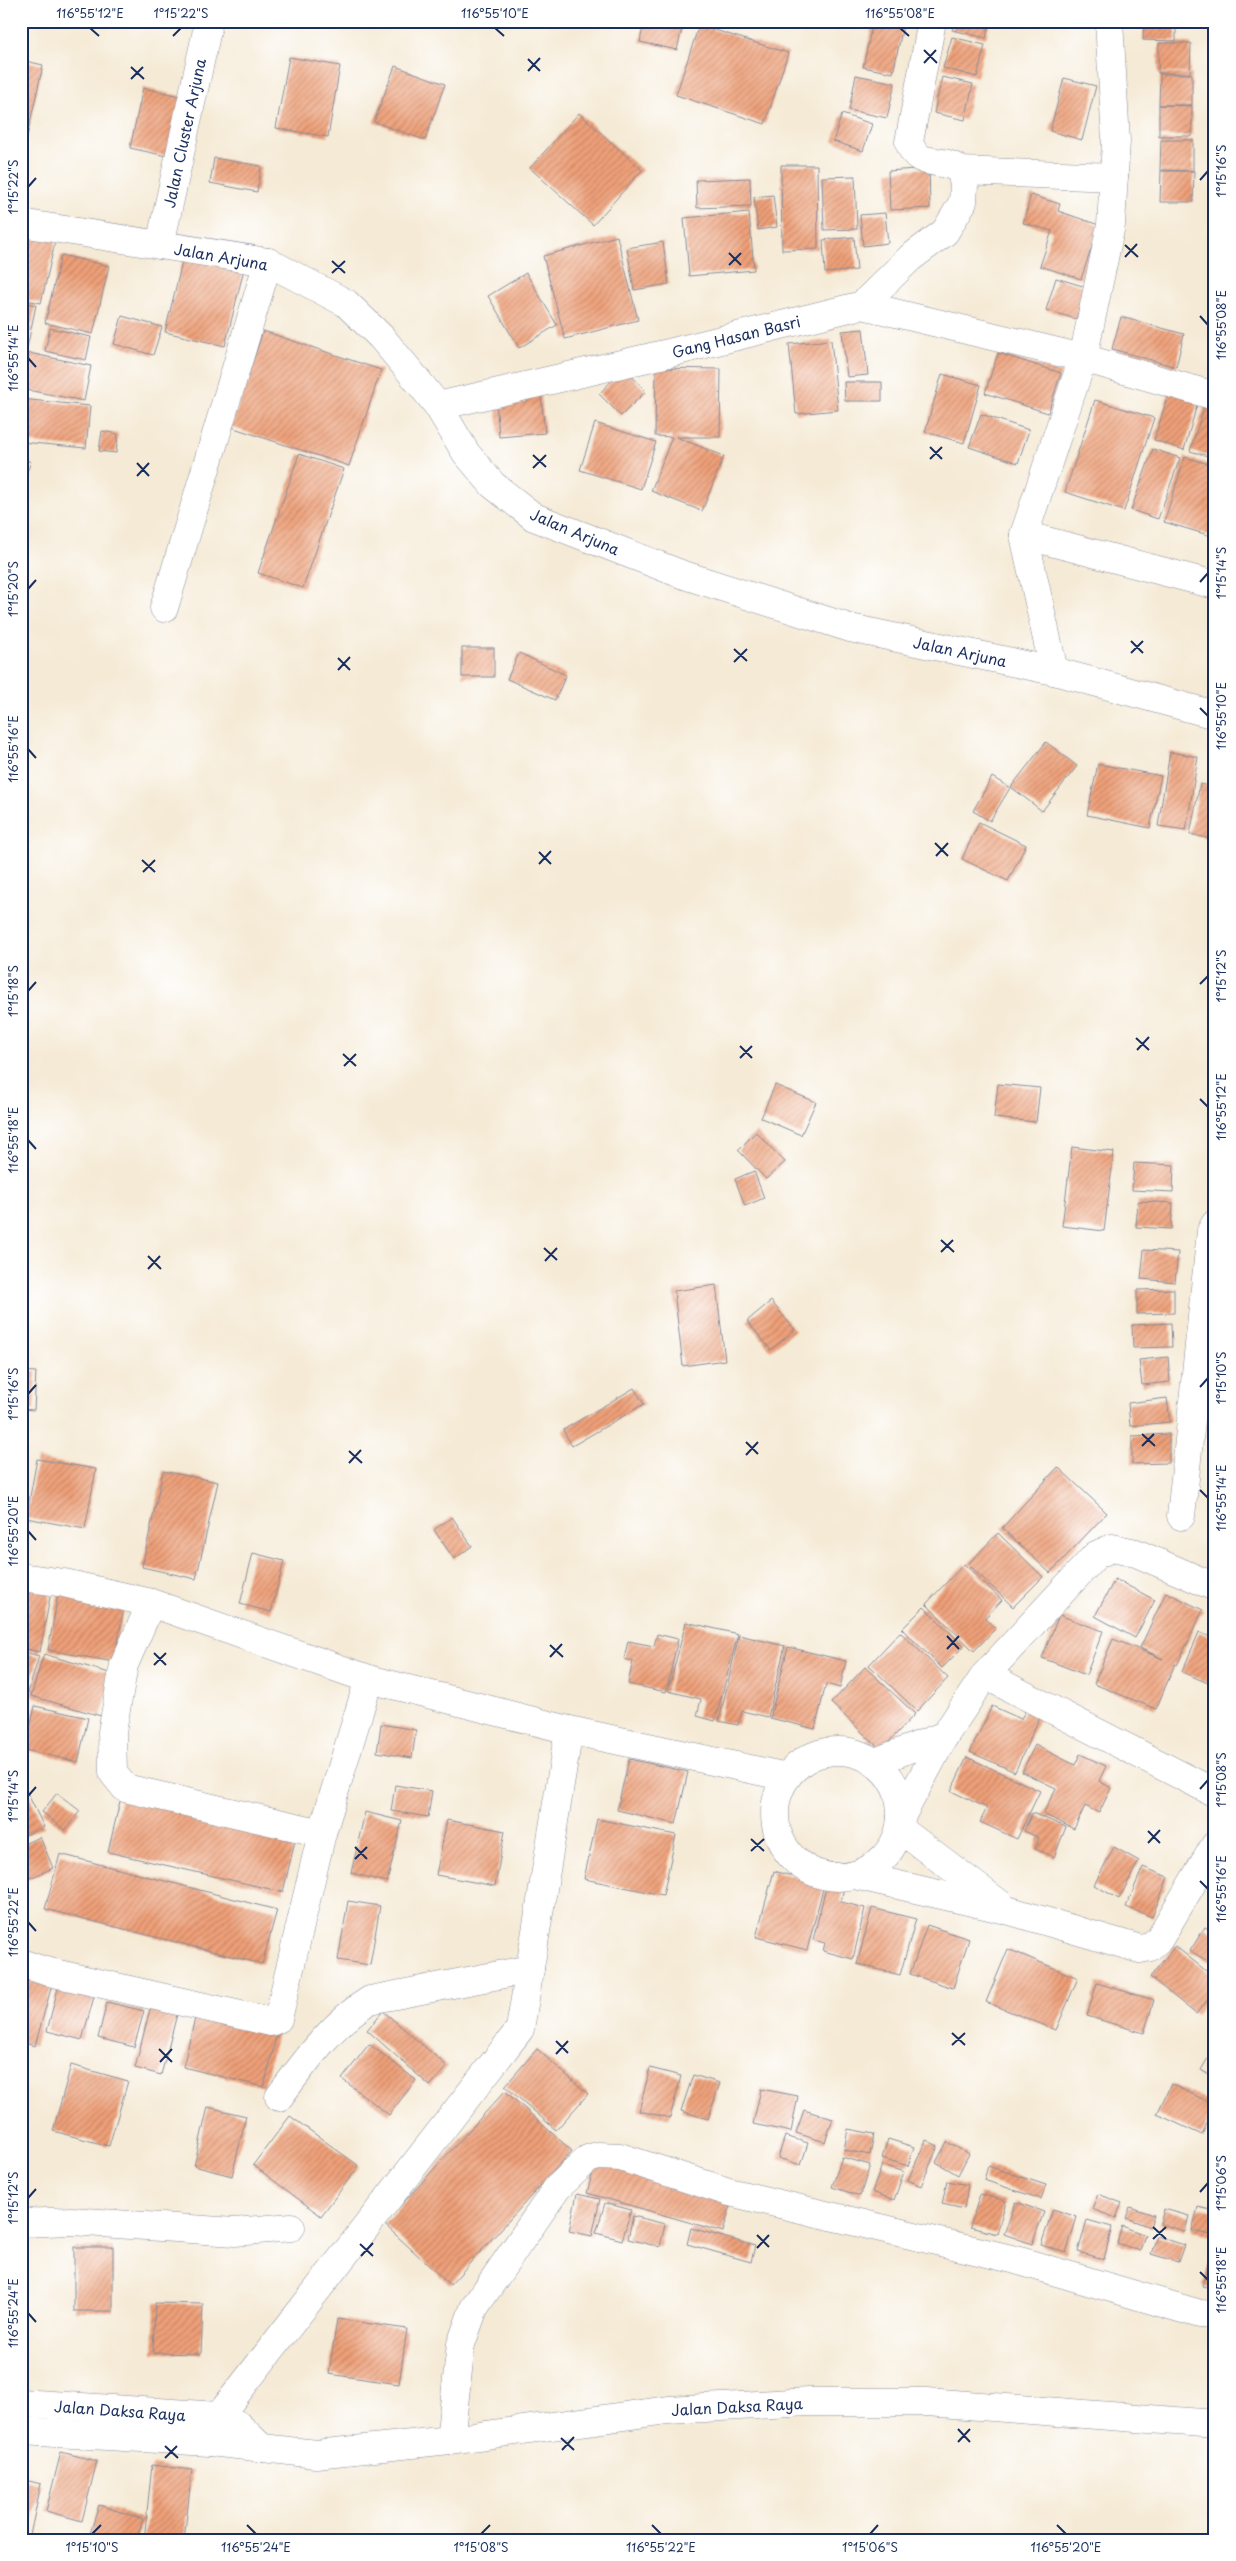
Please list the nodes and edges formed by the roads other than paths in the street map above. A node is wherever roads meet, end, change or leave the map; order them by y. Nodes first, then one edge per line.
1 (208, 21) edge
2 (932, 21) edge
3 (1109, 21) edge
4 (961, 171) junction
5 (1114, 177) junction
6 (21, 223) edge
7 (160, 245) junction
8 (268, 262) junction
9 (862, 305) junction
10 (1083, 358) junction
11 (1215, 396) edge
12 (438, 406) junction
13 (1024, 535) junction
14 (1215, 585) edge
15 (164, 608) dead end
16 (1054, 671) junction
17 (1215, 715) edge
18 (1215, 1224) edge
19 (1181, 1516) dead end
20 (21, 1577) edge
21 (1215, 1586) edge
22 (151, 1603) junction
23 (985, 1675) junction
24 (370, 1680) junction
25 (569, 1730) junction
26 (945, 1735) junction
27 (875, 1762) junction
28 (787, 1777) junction
29 (1215, 1793) edge
30 (901, 1823) junction
31 (322, 1833) junction
32 (1215, 1845) edge
33 (856, 1875) junction
34 (1007, 1910) junction
35 (21, 1963) edge
36 (530, 1968) junction
37 (279, 2096) dead end
38 (21, 2223) edge
39 (291, 2226) dead end
40 (1215, 2316) edge
41 (21, 2403) edge
42 (219, 2416) junction
43 (1215, 2424) edge
44 (21, 2431) edge
45 (450, 2440) junction
46 (210, 2442) junction
47 (262, 2448) junction

1 - 7 street, Jalan Cluster Arjuna
2 - 4 street
3 - 5 street
4 - 5 street
4 - 9 street
5 - 10 street
6 - 7 street, Jalan Arjuna
7 - 8 street, Jalan Arjuna
8 - 12 street, Jalan Arjuna
8 - 15 street
9 - 10 street
9 - 12 street, Gang Hasan Basri
10 - 11 street
10 - 13 street
12 - 16 street, Jalan Arjuna
13 - 14 street
13 - 16 street
16 - 17 street, Jalan Arjuna
18 - 19 street
20 - 22 street
21 - 23 street
22 - 24 street
22 - 31 street
23 - 26 street
23 - 29 street
24 - 25 street
24 - 31 street
25 - 28 street
25 - 36 street
26 - 27 street
26 - 30 street
27 - 28 street
27 - 30 street
28 - 33 street
30 - 33 street
30 - 34 street
31 - 35 street
32 - 34 street
33 - 34 street
36 - 37 street
36 - 42 street
38 - 39 street
40 - 45 street
41 - 42 street, Jalan Daksa Raya
42 - 46 street
42 - 47 street
43 - 45 street, Jalan Daksa Raya
44 - 46 street, Jalan Daksa Raya
45 - 47 street, Jalan Daksa Raya
46 - 47 street, Jalan Daksa Raya

